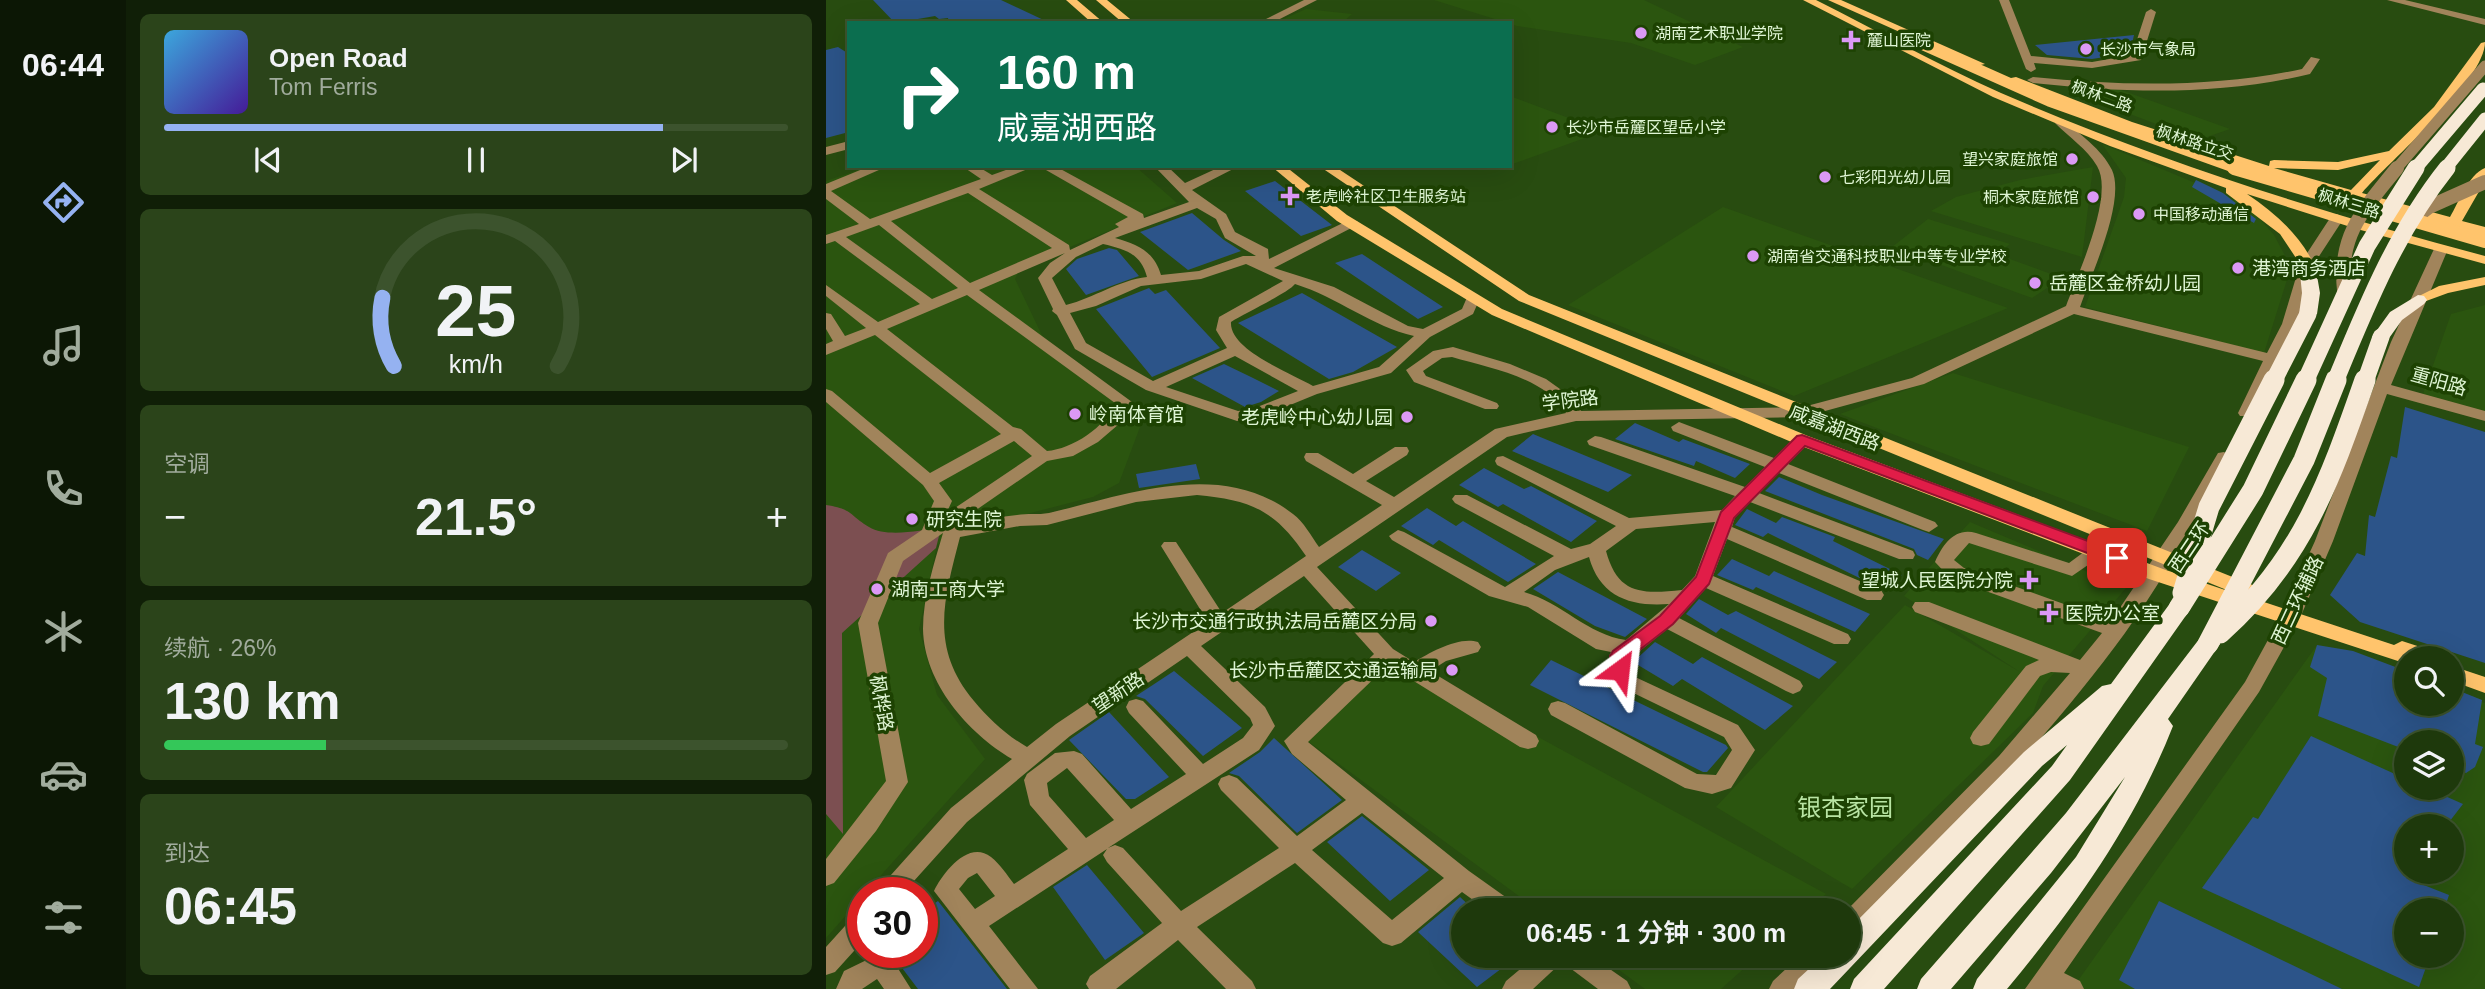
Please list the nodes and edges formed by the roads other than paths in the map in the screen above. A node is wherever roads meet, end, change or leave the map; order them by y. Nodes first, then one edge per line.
1 (1071, 0) edge
2 (1101, 0) edge
3 (1312, 0) edge
4 (1808, 0) edge
5 (2003, 0) edge
6 (2392, 0) edge
7 (1830, 5) edge
8 (1847, 7) junction
9 (2151, 12) dead end
10 (1097, 21) edge
11 (1127, 21) edge
12 (1267, 21) edge
13 (2485, 22) edge
14 (1907, 41) junction
15 (2485, 45) edge
16 (2029, 59) junction
17 (2315, 59) dead end
18 (2485, 66) edge
19 (2035, 84) junction
20 (2484, 88) edge
21 (2485, 119) edge
22 (2059, 121) junction
23 (847, 146) edge
24 (826, 151) edge
25 (2398, 151) junction
26 (2227, 157) junction
27 (877, 168) edge
28 (971, 168) edge
29 (1024, 168) edge
30 (1049, 168) edge
31 (1162, 168) edge
32 (1229, 168) edge
33 (1280, 168) edge
34 (1328, 168) edge
35 (2485, 172) edge
36 (2204, 174) junction
37 (992, 180) junction
38 (2485, 183) edge
39 (970, 187) junction
40 (1183, 189) junction
41 (826, 190) edge
42 (2353, 195) junction
43 (1198, 204) junction
44 (2337, 218) junction
45 (875, 222) junction
46 (2454, 222) junction
47 (1352, 224) junction
48 (2406, 226) junction
49 (2485, 231) edge
50 (831, 238) edge
51 (1104, 240) junction
52 (2485, 241) edge
53 (2441, 248) junction
54 (2485, 248) edge
55 (1062, 249) junction
56 (2485, 260) edge
57 (2307, 264) junction
58 (1258, 266) junction
59 (1292, 279) junction
60 (1155, 281) junction
61 (2485, 281) edge
62 (967, 288) junction
63 (826, 289) edge
64 (2344, 290) junction
65 (1473, 298) junction
66 (2418, 300) junction
67 (833, 301) edge
68 (930, 305) junction
69 (2072, 309) junction
70 (1059, 311) junction
71 (826, 317) edge
72 (877, 328) junction
73 (1425, 334) junction
74 (842, 343) junction
75 (826, 350) edge
76 (1236, 350) junction
77 (2272, 359) junction
78 (2382, 385) junction
79 (1152, 387) junction
80 (1311, 391) junction
81 (826, 394) edge
82 (1491, 406) dead end
83 (1803, 412) junction
84 (1738, 413) junction
85 (2485, 414) edge
86 (1576, 416) junction
87 (1679, 428) dead end
88 (1016, 433) junction
89 (1802, 440) junction
90 (1595, 442) dead end
91 (1401, 451) dead end
92 (1043, 456) junction
93 (1312, 457) dead end
94 (1503, 461) dead end
95 (1778, 464) junction
96 (929, 481) junction
97 (1354, 481) junction
98 (1745, 494) junction
99 (1461, 499) dead end
100 (1394, 505) junction
101 (1371, 521) joint
102 (1724, 522) junction
103 (1628, 525) junction
104 (1929, 526) dead end
105 (930, 530) junction
106 (1398, 536) dead end
107 (1170, 546) dead end
108 (1597, 549) junction
109 (2098, 550) junction
110 (1567, 555) junction
111 (1906, 555) dead end
112 (1311, 561) junction
113 (2160, 566) junction
114 (1703, 579) junction
115 (1508, 595) junction
116 (1874, 595) dead end
117 (1688, 596) junction
118 (1922, 607) dead end
119 (2179, 608) junction
120 (2292, 614) junction
121 (1666, 620) junction
122 (1219, 624) junction
123 (2117, 629) junction
124 (1841, 639) dead end
125 (2208, 644) junction
126 (1188, 645) junction
127 (2394, 646) edge
128 (1471, 647) dead end
129 (1629, 648) junction
130 (2394, 652) edge
131 (1386, 653) junction
132 (2464, 669) edge
133 (2085, 670) junction
134 (1413, 672) junction
135 (2485, 676) edge
136 (2132, 677) junction
137 (2464, 677) edge
138 (1793, 685) dead end
139 (2485, 685) edge
140 (2171, 695) junction
141 (1136, 706) dead end
142 (1558, 709) dead end
143 (1981, 738) dead end
144 (1528, 741) dead end
145 (1028, 758) junction
146 (1201, 776) junction
147 (1229, 783) dead end
148 (1362, 800) junction
149 (1129, 822) junction
150 (1296, 850) junction
151 (1083, 851) junction
152 (1115, 855) dead end
153 (826, 876) edge
154 (904, 877) edge
155 (1461, 878) junction
156 (1011, 898) junction
157 (1489, 898) edge
158 (1861, 912) edge
159 (972, 925) junction
160 (1178, 925) junction
161 (1861, 937) edge
162 (847, 941) edge
163 (826, 964) edge
164 (1539, 968) edge
165 (1589, 968) edge
166 (1804, 968) edge
167 (1831, 968) edge
168 (2043, 983) edge
169 (849, 989) edge
170 (898, 989) edge
171 (1026, 989) edge
172 (1103, 989) edge
173 (1243, 989) edge
174 (1515, 989) edge
175 (1618, 989) edge
176 (1782, 989) edge
177 (1809, 989) edge
178 (1865, 989) edge
179 (1932, 989) edge
180 (1988, 989) edge
181 (2071, 989) edge

1 - 10 main road
2 - 11 main road
3 - 12 street
4 - 7 main road, 枫林二路
5 - 16 street
6 - 13 street
7 - 8 main road, 枫林二路
7 - 14 main road, 枫林二路
7 - 22 main road, 枫林二路
8 - 14 main road, 枫林二路
8 - 19 main road, 枫林二路
9 - 16 street
14 - 52 main road, 枫林路立交, bridge
14 - 54 main road, 枫林路立交, bridge
15 - 25 main road
16 - 19 street
17 - 19 street
18 - 64 street, bridge
19 - 26 main road, 枫林二路
20 - 64 highway, 西二环, bridge
21 - 48 highway, bridge
22 - 36 main road, 枫林二路
22 - 69 street
23 - 24 street
25 - 26 main road
25 - 42 main road
26 - 42 main road, 枫林二路
27 - 41 street
28 - 37 street
29 - 37 street
30 - 55 street
31 - 40 street
32 - 40 street
33 - 47 main road, 咸嘉湖西路
34 - 83 main road, 咸嘉湖西路
35 - 46 main road, 西二环辅路
36 - 44 main road, 枫林三路
36 - 57 main road
37 - 39 street
38 - 48 street, bridge
39 - 45 street
39 - 55 street
40 - 43 street
41 - 45 street
42 - 44 main road
42 - 46 main road, 枫林三路
43 - 51 street
43 - 58 street
44 - 53 main road, 枫林三路
44 - 57 street
45 - 50 street
45 - 62 street
46 - 49 main road, 枫林三路
46 - 53 main road, 西二环辅路
47 - 58 street
47 - 65 main road, 咸嘉湖西路
48 - 125 highway, bridge
50 - 68 street
51 - 60 street
51 - 70 street
53 - 56 main road, 枫林三路
53 - 66 street, 西二环辅路
55 - 62 street
57 - 77 street
57 - 119 highway, bridge
58 - 59 street
58 - 60 street
59 - 73 street
59 - 76 street
60 - 70 street
61 - 66 main road
62 - 68 street
62 - 92 street, 枫桦路
63 - 67 street
64 - 119 highway, 西二环, bridge
65 - 73 street
65 - 84 main road, 咸嘉湖西路
66 - 78 street, 西二环辅路
66 - 125 highway, bridge
67 - 72 street
68 - 72 street
69 - 77 street
69 - 83 street, 学院路
70 - 79 street
71 - 74 street
72 - 74 street
72 - 88 street
73 - 80 street
74 - 75 street
76 - 79 street
76 - 80 street
77 - 113 street
78 - 85 street, 重阳路
78 - 120 street, 西二环辅路
79 - 80 street
81 - 96 street
82 - 86 street
83 - 84 street, 学院路
83 - 113 main road, 咸嘉湖西路
84 - 86 street, 学院路
84 - 89 main road, 咸嘉湖西路
86 - 100 street, 学院路
87 - 95 street
88 - 92 street
88 - 96 street
89 - 95 street
89 - 109 main road, 咸嘉湖西路
90 - 98 street
91 - 97 street
92 - 105 street, 枫桦路
93 - 97 street
94 - 103 street
95 - 98 street
95 - 104 street
96 - 105 street
97 - 100 street
98 - 102 street
98 - 111 street
99 - 110 street
100 - 101 street, 学院路
101 - 112 street, 望新路
102 - 103 street
102 - 114 street
102 - 116 street
103 - 108 street
105 - 153 street, 枫桦路
106 - 115 street
107 - 122 street
108 - 110 street
108 - 117 street
109 - 113 main road, 咸嘉湖西路
109 - 123 street
110 - 115 street
112 - 122 street, 望新路
112 - 131 street
112 - 145 street
113 - 120 main road, 咸嘉湖西路
113 - 123 street
114 - 117 street
114 - 124 street
115 - 129 street
117 - 121 street
118 - 133 street
119 - 136 highway, 西二环
120 - 127 main road, 咸嘉湖西路
120 - 130 main road, 咸嘉湖西路
120 - 168 street, 西二环辅路
121 - 129 street
121 - 138 street
122 - 126 street, 望新路
123 - 133 street
125 - 140 highway
126 - 145 street, 望新路
126 - 146 street
128 - 134 street
129 - 142 street
131 - 134 street
131 - 148 street
132 - 135 main road
133 - 143 street
133 - 158 street
134 - 144 street
136 - 161 highway
136 - 178 highway, 西二环
137 - 139 main road
140 - 179 highway
140 - 180 highway
141 - 146 street
145 - 154 street, 望新路
146 - 149 street
147 - 150 street
148 - 150 street
148 - 155 street
149 - 151 street
149 - 151 street
150 - 155 street
150 - 160 street
151 - 156 street
152 - 160 street
155 - 157 street
156 - 159 street
156 - 159 street
159 - 171 street
160 - 172 street
160 - 173 street
162 - 163 street
164 - 174 street
165 - 175 street
166 - 176 street
167 - 177 highway
168 - 181 street
169 - 170 street

